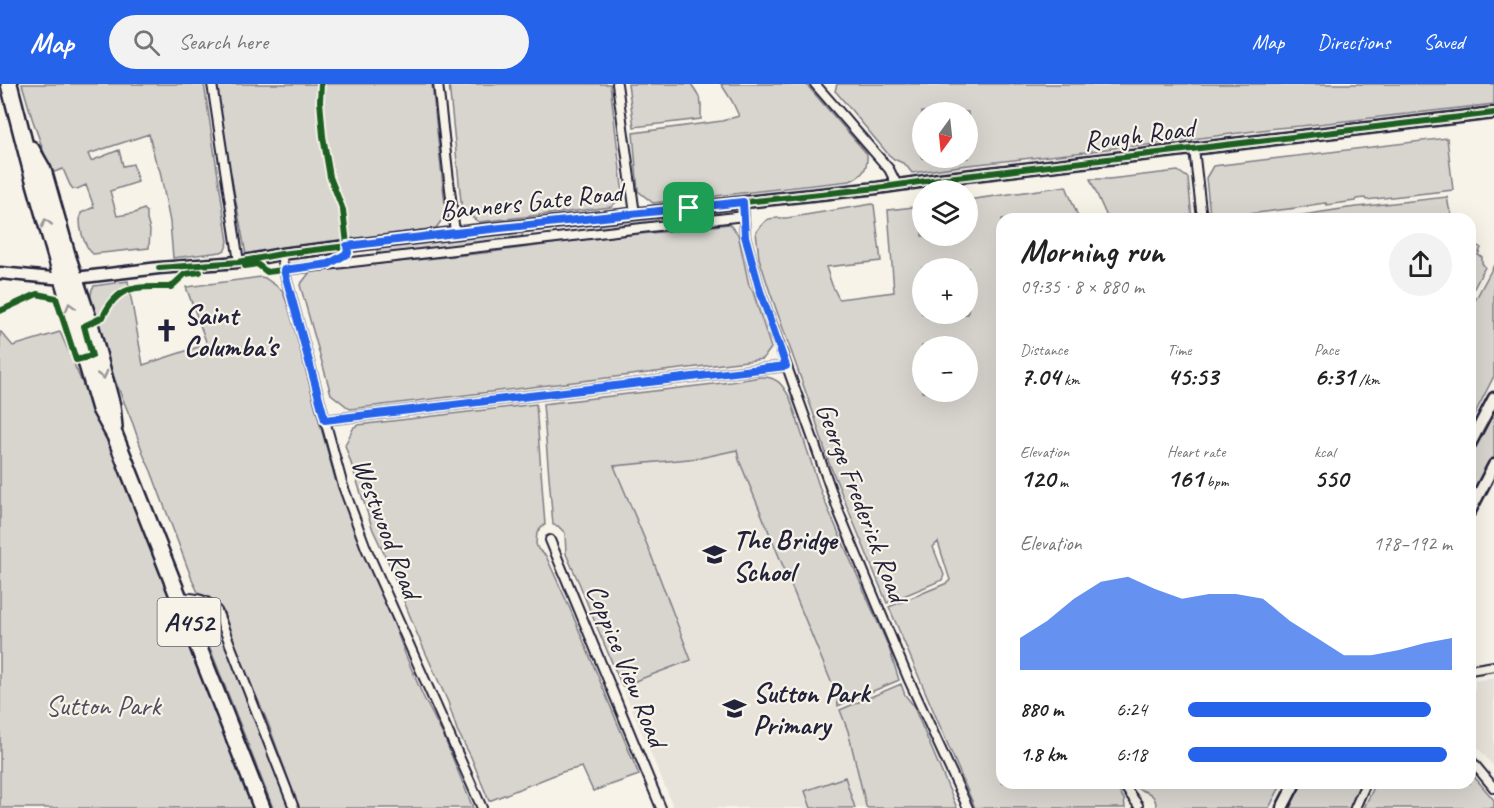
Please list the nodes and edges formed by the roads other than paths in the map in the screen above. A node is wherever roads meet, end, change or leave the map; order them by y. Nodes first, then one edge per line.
1 (9, 84) edge
2 (212, 84) edge
3 (438, 84) edge
4 (617, 84) edge
5 (815, 84) edge
6 (1494, 113) edge
7 (1194, 149) junction
8 (897, 185) junction
9 (790, 197) joint
10 (743, 202) junction
11 (1202, 213) edge
12 (635, 214) junction
13 (744, 216) junction
14 (455, 233) junction
15 (281, 254) junction
16 (238, 262) junction
17 (284, 270) junction
18 (0, 273) edge
19 (69, 279) junction
20 (786, 366) junction
21 (1494, 398) edge
22 (325, 420) junction
23 (1476, 432) edge
24 (1494, 465) edge
25 (1476, 500) edge
26 (550, 540) dead end
27 (179, 597) junction
28 (1494, 666) edge
29 (1476, 669) edge
30 (1476, 766) edge
31 (1494, 788) edge
32 (1126, 789) edge
33 (1292, 789) edge
34 (1363, 789) edge
35 (1138, 805) dead end
36 (660, 806) edge
37 (262, 808) edge
38 (294, 808) edge
39 (482, 808) edge
40 (650, 808) edge
41 (968, 808) edge
42 (1282, 808) edge
43 (1355, 808) edge

1 - 19 highway, A452
2 - 16 street
3 - 14 street
4 - 12 street
5 - 8 street
6 - 7 street, Rough Road
7 - 8 street, Rough Road
7 - 11 street
8 - 9 street, Rough Road
9 - 10 street, Banners Gate Road
10 - 12 street, Banners Gate Road
10 - 13 street, George Frederick Road
12 - 14 street, Banners Gate Road
13 - 17 street, Banners Gate Road
13 - 20 street, George Frederick Road
14 - 15 street, Banners Gate Road
15 - 16 street, Banners Gate Road
15 - 17 street, Westwood Road
16 - 19 street, Banners Gate Road
17 - 22 street, Westwood Road
18 - 19 street, Banners Gate Road
19 - 27 highway, A452
20 - 22 street
20 - 41 street, George Frederick Road
21 - 23 street
22 - 39 street, Westwood Road
24 - 25 street
26 - 36 street, Coppice View Road
27 - 37 highway, A452
27 - 38 street
28 - 29 street
30 - 31 street
32 - 35 street
33 - 42 street
34 - 43 street
36 - 40 street

